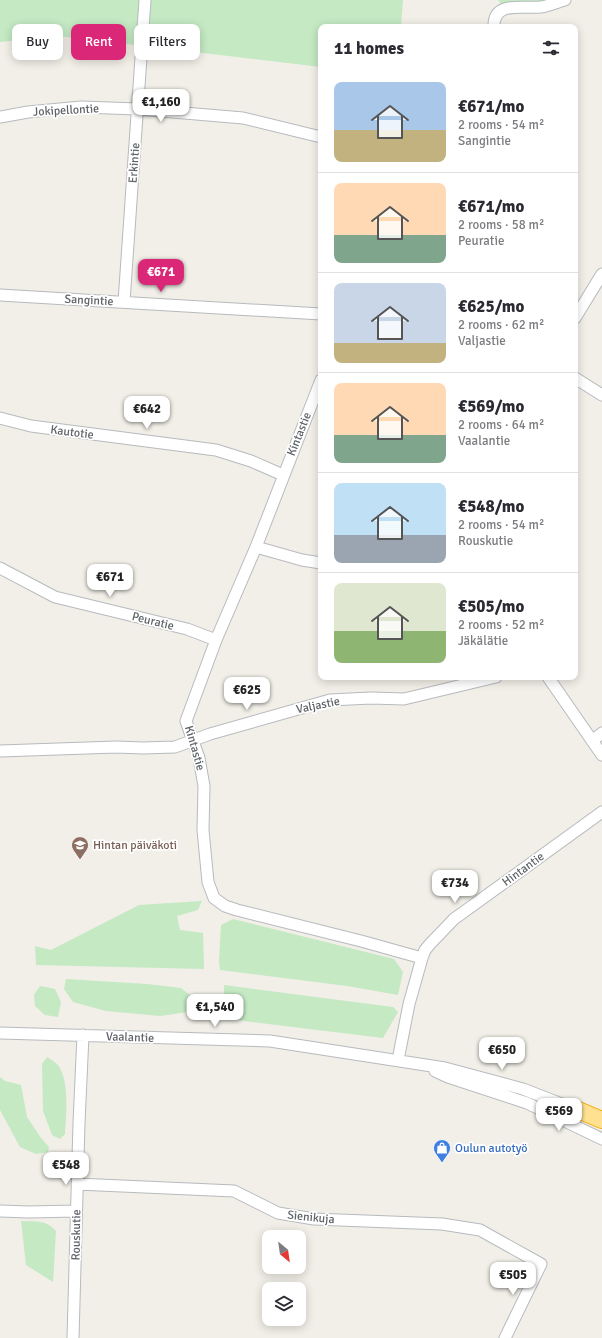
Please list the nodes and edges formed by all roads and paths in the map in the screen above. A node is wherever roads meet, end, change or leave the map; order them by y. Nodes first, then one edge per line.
1 (145, 0) edge
2 (565, 0) edge
3 (494, 24) edge
4 (138, 109) junction
5 (0, 117) edge
6 (318, 136) edge
7 (602, 274) edge
8 (0, 295) edge
9 (124, 302) junction
10 (578, 313) edge
11 (318, 314) edge
12 (578, 380) edge
13 (318, 388) edge
14 (602, 395) edge
15 (0, 418) edge
16 (283, 475) junction
17 (256, 547) junction
18 (318, 563) edge
19 (0, 568) edge
20 (216, 640) junction
21 (483, 680) edge
22 (550, 680) edge
23 (602, 733) edge
24 (192, 741) junction
25 (592, 741) junction
26 (0, 752) edge
27 (602, 755) edge
28 (602, 812) edge
29 (422, 958) junction
30 (0, 1033) edge
31 (83, 1035) junction
32 (398, 1060) junction
33 (425, 1066) junction
34 (571, 1107) joint
35 (602, 1121) edge
36 (602, 1140) edge
37 (77, 1184) junction
38 (0, 1211) edge
39 (76, 1211) junction
40 (73, 1338) edge
41 (505, 1338) edge

1 - 4 street, Erkintie
2 - 3 street
4 - 5 street, Jokipellontie
4 - 6 street, Jokipellontie
4 - 9 street, Erkintie
7 - 10 street
8 - 9 street, Sangintie
9 - 11 street, Sangintie
12 - 14 street
13 - 16 street, Kintastie
15 - 16 street, Kautotie
16 - 17 street, Kintastie
17 - 18 street
17 - 20 street, Kintastie
19 - 20 street, Peuratie
20 - 24 street, Kintastie
21 - 24 street, Valjastie
22 - 25 street
23 - 25 street
24 - 26 street, Valjastie
24 - 29 street, Kintastie
25 - 27 street
28 - 29 street, Hintantie
29 - 32 street, Hintantie
30 - 31 street, Vaalantie
31 - 32 street, Vaalantie
31 - 37 street, Rouskutie
32 - 33 street, Vaalantie
33 - 34 street, Vaalantie
33 - 36 street, Vaalantie
34 - 35 highway
37 - 39 street, Rouskutie
37 - 41 street, Sienikuja
38 - 39 street
39 - 40 street, Rouskutie

